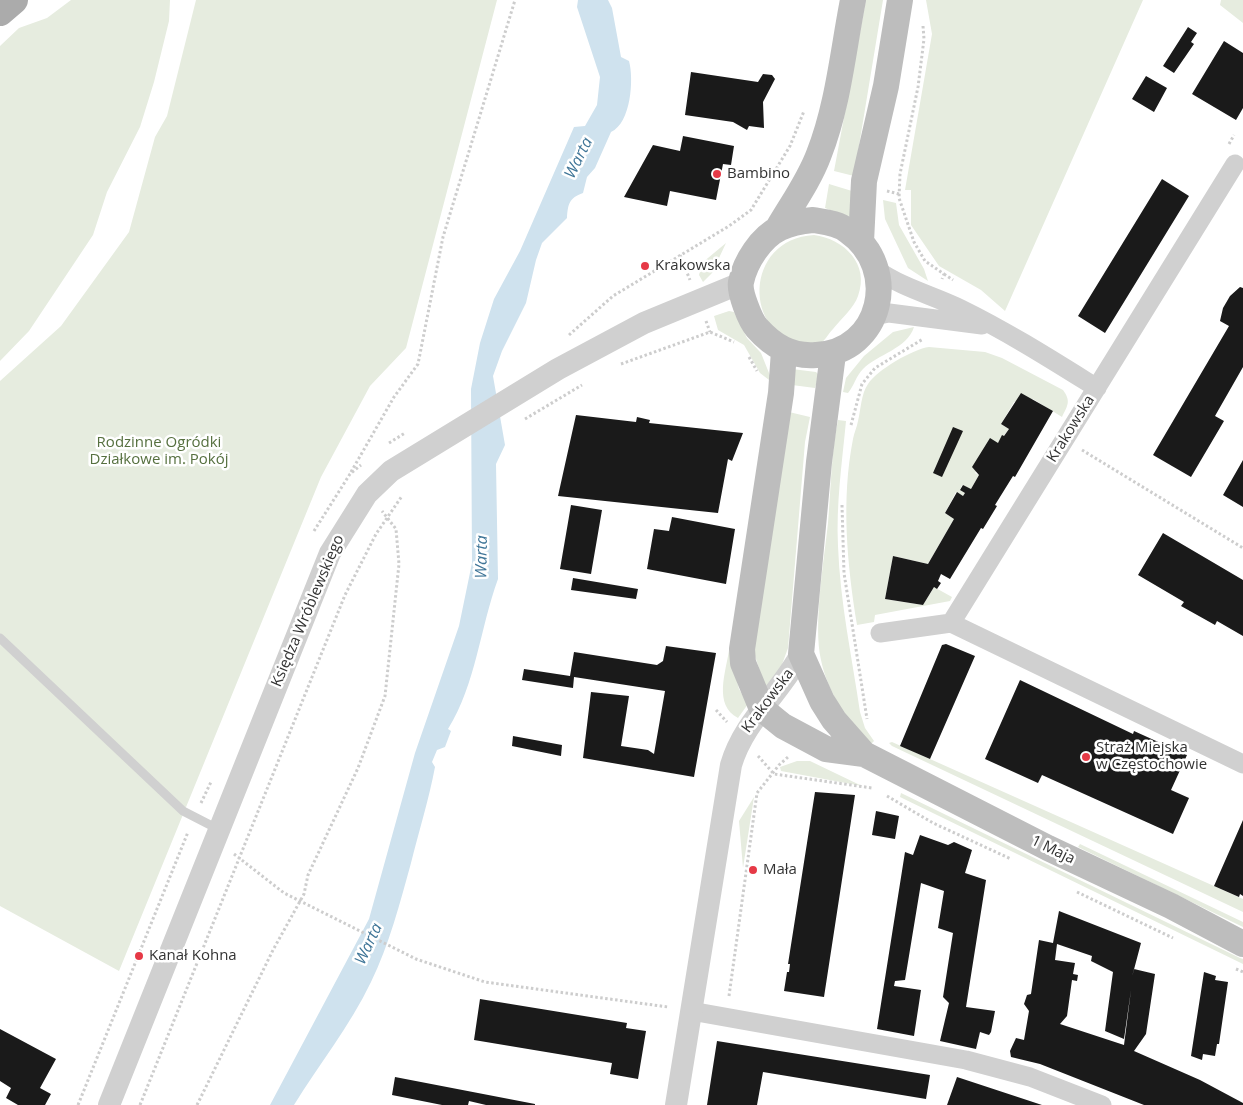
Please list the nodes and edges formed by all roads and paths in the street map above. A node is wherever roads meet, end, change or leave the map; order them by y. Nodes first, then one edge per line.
1 (14, 0) edge
2 (515, 0) edge
3 (852, 0) edge
4 (900, 0) edge
5 (0, 12) edge
6 (922, 20) dead end
7 (808, 103) dead end
8 (1239, 164) edge
9 (778, 228) junction
10 (861, 242) junction
11 (877, 270) junction
12 (741, 283) junction
13 (933, 298) junction
14 (874, 316) junction
15 (928, 319) junction
16 (998, 328) junction
17 (561, 340) dead end
18 (742, 346) dead end
19 (784, 351) junction
20 (746, 352) dead end
21 (832, 354) junction
22 (614, 366) dead end
23 (758, 374) dead end
24 (591, 380) dead end
25 (1097, 388) junction
26 (567, 394) dead end
27 (850, 431) dead end
28 (1064, 440) junction
29 (408, 489) dead end
30 (367, 494) junction
31 (842, 500) dead end
32 (386, 517) junction
33 (1243, 548) edge
34 (951, 623) junction
35 (880, 633) dead end
36 (0, 638) edge
37 (801, 654) junction
38 (762, 709) junction
39 (868, 726) dead end
40 (864, 754) junction
41 (1243, 764) edge
42 (872, 788) dead end
43 (188, 832) dead end
44 (216, 836) junction
45 (239, 858) junction
46 (300, 902) junction
47 (153, 920) dead end
48 (1243, 944) edge
49 (691, 1011) junction
50 (724, 1017) junction
51 (78, 1105) edge
52 (109, 1105) edge
53 (140, 1105) edge
54 (197, 1105) edge
55 (676, 1105) edge
56 (1102, 1105) edge

1 - 5 main road
2 - 30 path
3 - 9 main road
4 - 10 main road
6 - 13 path
7 - 17 path
8 - 25 street, Krakowska
9 - 10 main road
9 - 12 main road
10 - 11 main road
11 - 13 street, Krakowska
11 - 14 main road
12 - 19 main road
12 - 30 street, Księdza Wróblewskiego
13 - 16 street, Krakowska
14 - 15 street, Krakowska
14 - 21 main road
15 - 16 street, Krakowska
15 - 27 path
16 - 25 street, Krakowska
18 - 22 path
19 - 21 main road
19 - 38 main road, 1 Maja
20 - 23 path
21 - 37 main road, Krakowska
24 - 26 path
25 - 28 street, Krakowska
28 - 33 path
28 - 34 street, Krakowska
29 - 32 path
30 - 32 path
30 - 44 street, Księdza Wróblewskiego
31 - 39 path
32 - 45 path
32 - 46 path
34 - 35 street
34 - 41 street
36 - 44 lane
37 - 38 street, Krakowska
37 - 40 main road, 1 Maja
38 - 40 main road, 1 Maja
38 - 49 street, Krakowska
40 - 48 main road, 1 Maja
42 - 50 path
43 - 44 path
44 - 45 path
44 - 52 street, Księdza Wróblewskiego
45 - 46 path
45 - 53 path
46 - 49 path
46 - 54 path
47 - 51 path
49 - 50 street
49 - 55 street, Krakowska
50 - 56 street

